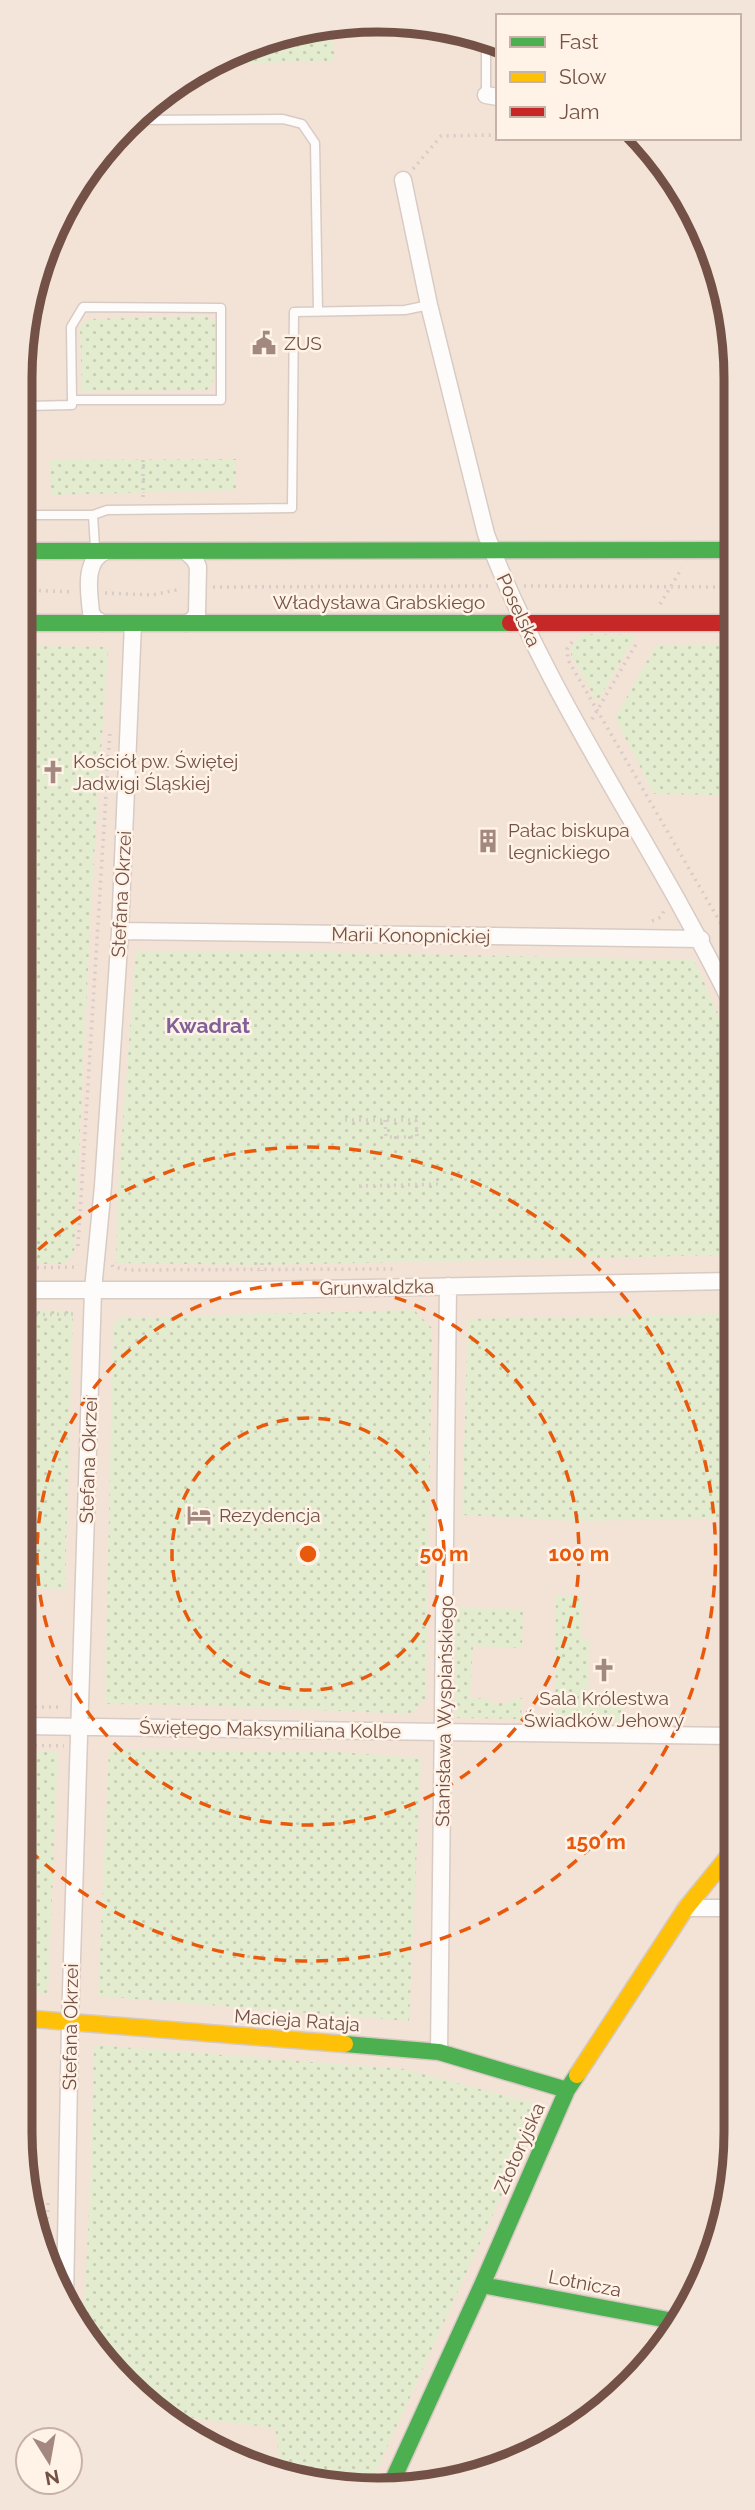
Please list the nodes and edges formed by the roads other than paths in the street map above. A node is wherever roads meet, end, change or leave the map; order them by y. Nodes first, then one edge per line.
1 (487, 49) edge
2 (492, 96) edge
3 (146, 120) edge
4 (403, 180) road end
5 (429, 305) junction
6 (318, 312) junction
7 (72, 400) junction
8 (32, 406) edge
9 (93, 514) junction
10 (32, 515) edge
11 (724, 550) edge
12 (32, 551) edge
13 (100, 551) junction
14 (186, 551) junction
15 (492, 551) junction
16 (522, 622) junction
17 (32, 623) edge
18 (102, 623) junction
19 (133, 623) junction
20 (186, 623) junction
21 (724, 623) edge
22 (120, 931) junction
23 (701, 939) junction
24 (724, 997) edge
25 (724, 1282) edge
26 (448, 1286) junction
27 (32, 1290) edge
28 (93, 1290) junction
29 (32, 1726) edge
30 (80, 1727) junction
31 (444, 1730) junction
32 (724, 1736) edge
33 (724, 1861) edge
34 (686, 1908) junction
35 (724, 1908) edge
36 (32, 2019) edge
37 (70, 2023) junction
38 (439, 2052) junction
39 (567, 2090) junction
40 (65, 2282) edge
41 (482, 2285) junction
42 (668, 2320) edge
43 (394, 2478) edge

1 - 2 lane
3 - 6 lane
4 - 5 street, Poselska
5 - 6 lane
5 - 15 street, Poselska
6 - 9 lane
7 - 7 lane
7 - 8 lane
9 - 10 lane
9 - 13 lane
11 - 15 street
12 - 13 street
13 - 14 street
13 - 18 street
14 - 15 street
14 - 20 street
15 - 16 street, Poselska
16 - 20 street, Władysława Grabskiego
16 - 21 street, Władysława Grabskiego
16 - 23 street, Poselska
17 - 18 street, Władysława Grabskiego
18 - 19 street, Władysława Grabskiego
19 - 20 street, Władysława Grabskiego
19 - 22 street, Stefana Okrzei
22 - 23 street, Marii Konopnickiej
22 - 28 street, Stefana Okrzei
23 - 24 street, Poselska
25 - 26 street, Grunwaldzka
26 - 28 street, Grunwaldzka
26 - 31 street, Stanisława Wyspiańskiego
27 - 28 street, Grunwaldzka
28 - 30 street, Stefana Okrzei
29 - 30 street, Świętego Maksymiliana Kolbe
30 - 31 street, Świętego Maksymiliana Kolbe
30 - 37 street, Stefana Okrzei
31 - 32 street, Świętego Maksymiliana Kolbe
31 - 38 street, Stanisława Wyspiańskiego
33 - 34 street, Złotoryjska
34 - 35 street
34 - 39 street, Złotoryjska
36 - 37 street, Macieja Rataja
37 - 38 street, Macieja Rataja
37 - 40 street, Stefana Okrzei
38 - 39 street, Macieja Rataja
39 - 41 street, Złotoryjska
41 - 42 street, Lotnicza
41 - 43 street, Złotoryjska

